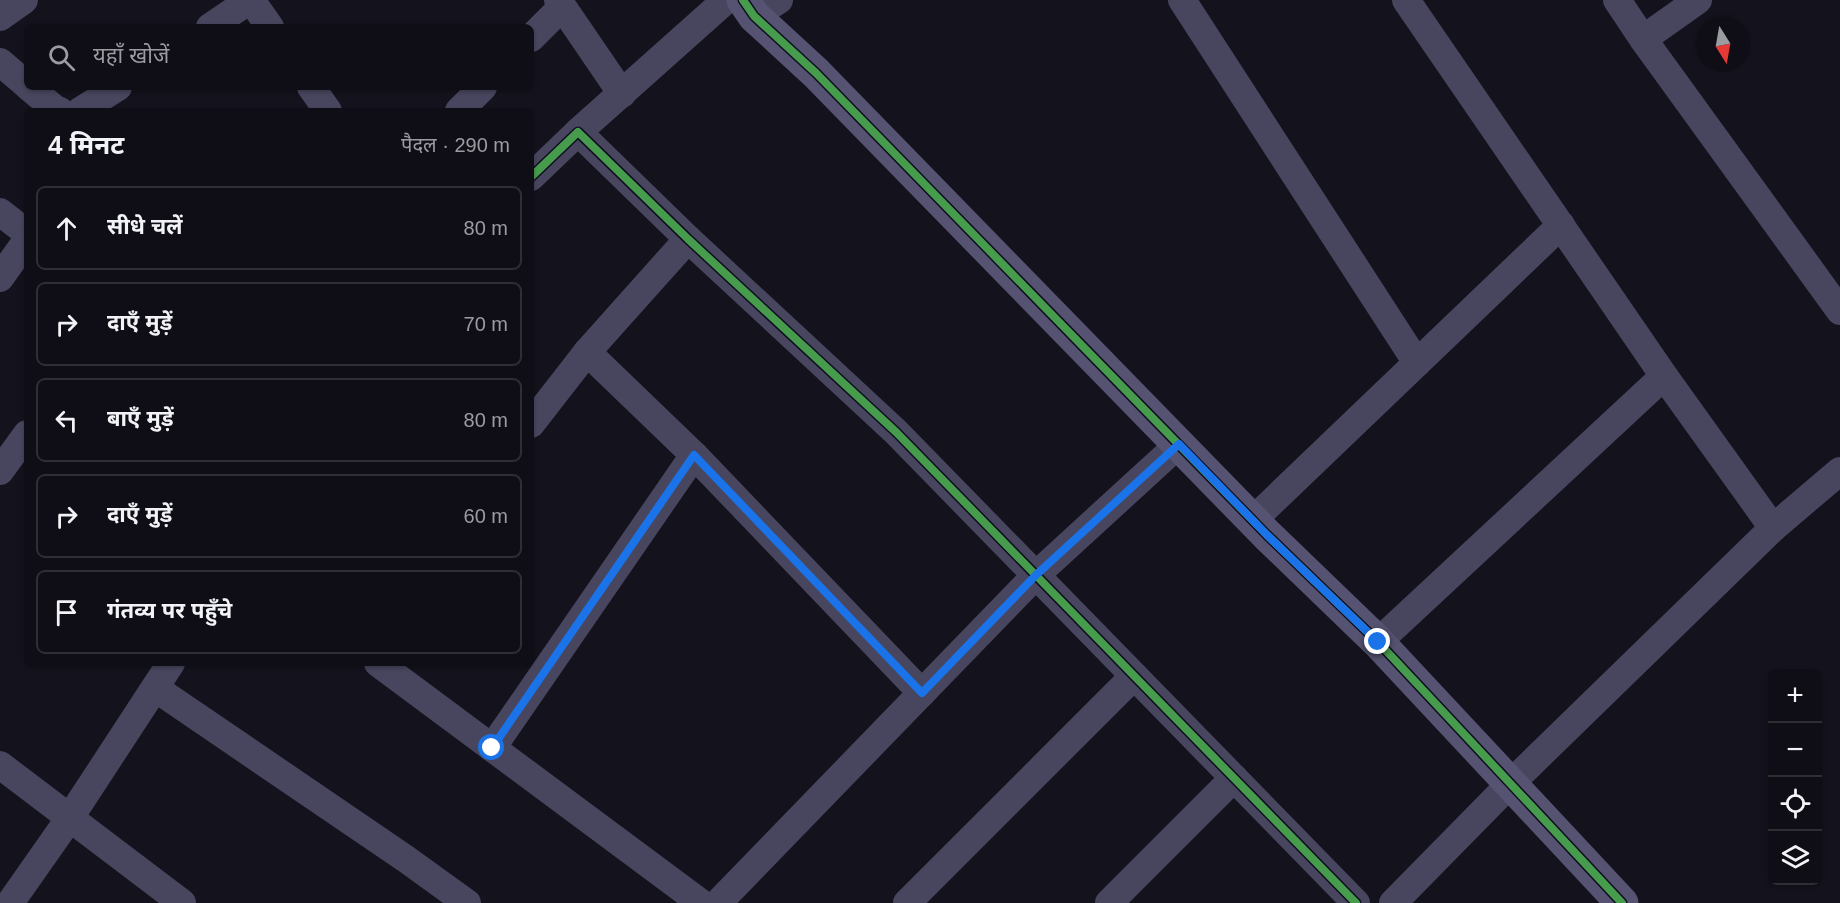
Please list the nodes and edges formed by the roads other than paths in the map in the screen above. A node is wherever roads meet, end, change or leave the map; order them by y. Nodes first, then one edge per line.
1 (24, 0) edge
2 (251, 0) edge
3 (726, 0) edge
4 (1182, 0) edge
5 (1406, 0) edge
6 (1617, 0) edge
7 (1698, 0) edge
8 (560, 3) edge
9 (758, 5) edge
10 (0, 17) edge
11 (215, 24) edge
12 (268, 24) edge
13 (534, 34) edge
14 (1643, 39) junction
15 (0, 62) edge
16 (24, 83) edge
17 (34, 90) edge
18 (111, 90) edge
19 (313, 90) edge
20 (480, 90) edge
21 (622, 94) junction
22 (59, 108) edge
23 (70, 108) edge
24 (326, 108) edge
25 (462, 108) edge
26 (578, 132) junction
27 (534, 174) edge
28 (0, 212) edge
29 (1561, 225) junction
30 (24, 231) edge
31 (688, 239) junction
32 (24, 244) edge
33 (0, 278) edge
34 (1840, 311) edge
35 (587, 352) junction
36 (1417, 363) junction
37 (1664, 376) junction
38 (534, 420) edge
39 (24, 438) edge
40 (1179, 444) junction
41 (694, 455) junction
42 (0, 471) edge
43 (1840, 471) edge
44 (1253, 520) junction
45 (1773, 528) junction
46 (1036, 575) junction
47 (1378, 642) junction
48 (169, 666) edge
49 (382, 666) edge
50 (1134, 676) junction
51 (155, 688) junction
52 (922, 693) junction
53 (492, 748) junction
54 (0, 765) edge
55 (1234, 778) junction
56 (1510, 784) junction
57 (69, 819) junction
58 (10, 903) edge
59 (182, 903) edge
60 (467, 903) edge
61 (701, 903) edge
62 (718, 903) edge
63 (907, 903) edge
64 (1109, 903) edge
65 (1356, 903) edge
66 (1393, 903) edge
67 (1622, 903) edge

1 - 10 street
2 - 11 street
2 - 12 street
3 - 21 street
4 - 36 street
5 - 29 street
6 - 14 street
7 - 14 street
8 - 13 street
8 - 21 street
9 - 40 street
14 - 34 street
15 - 16 street
17 - 22 street
18 - 23 street
19 - 24 street
20 - 25 street
21 - 26 street
26 - 27 street
26 - 31 street
28 - 30 street
29 - 36 street
29 - 37 street
31 - 35 street
31 - 46 street
32 - 33 street
35 - 38 street
35 - 41 street
36 - 44 street
37 - 45 street
37 - 47 street
39 - 42 street
40 - 44 street
40 - 46 street
41 - 52 street
41 - 53 street
43 - 45 street
44 - 47 street
45 - 56 street
46 - 50 street
46 - 52 street
47 - 56 street
48 - 51 street
49 - 53 street
50 - 55 street
50 - 63 street
51 - 57 street
51 - 60 street
52 - 62 street
53 - 61 street
54 - 57 street
55 - 64 street
55 - 65 street
56 - 66 street
56 - 67 street
57 - 58 street
57 - 59 street

